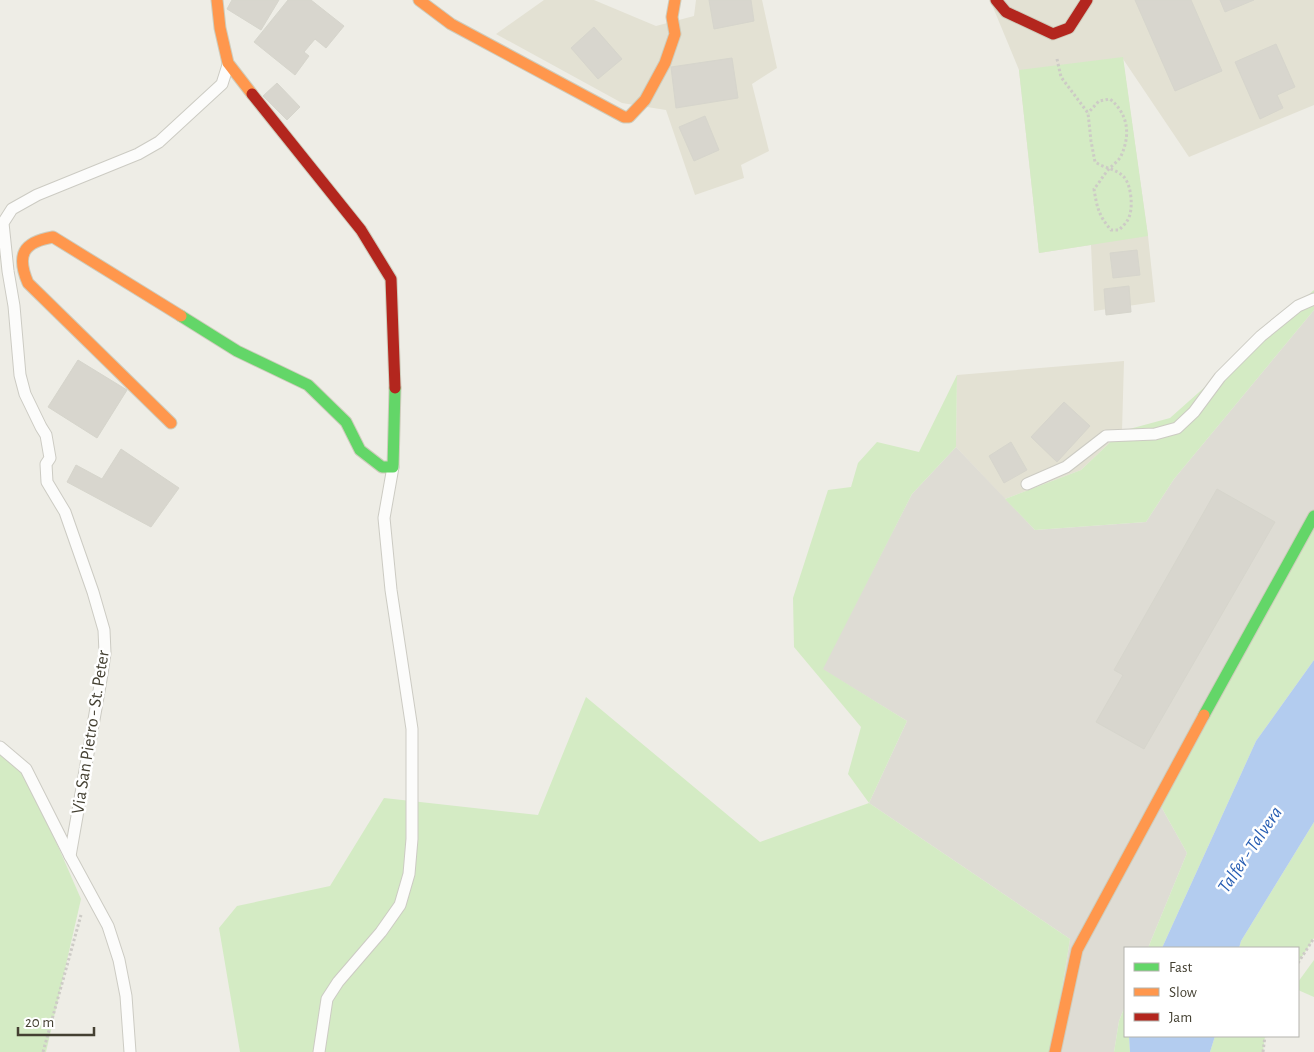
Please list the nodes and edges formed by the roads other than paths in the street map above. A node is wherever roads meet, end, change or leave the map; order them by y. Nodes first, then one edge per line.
1 (217, 0) edge
2 (419, 0) edge
3 (675, 0) edge
4 (996, 0) edge
5 (1087, 0) edge
6 (228, 64) junction
7 (22, 270) junction
8 (8, 271) junction
9 (1314, 299) edge
10 (172, 423) dead end
11 (393, 467) junction
12 (1027, 484) dead end
13 (1314, 516) edge
14 (0, 746) edge
15 (70, 856) junction
16 (130, 1052) edge
17 (319, 1052) edge
18 (1055, 1052) edge

1 - 6 street
2 - 3 street
4 - 5 street
6 - 8 lane, Via San Pietro - St. Peter
6 - 11 street
7 - 8 lane
7 - 10 street
7 - 11 street
8 - 15 lane, Via San Pietro - St. Peter
9 - 12 lane
11 - 17 lane
13 - 18 street
14 - 15 lane
15 - 16 lane

